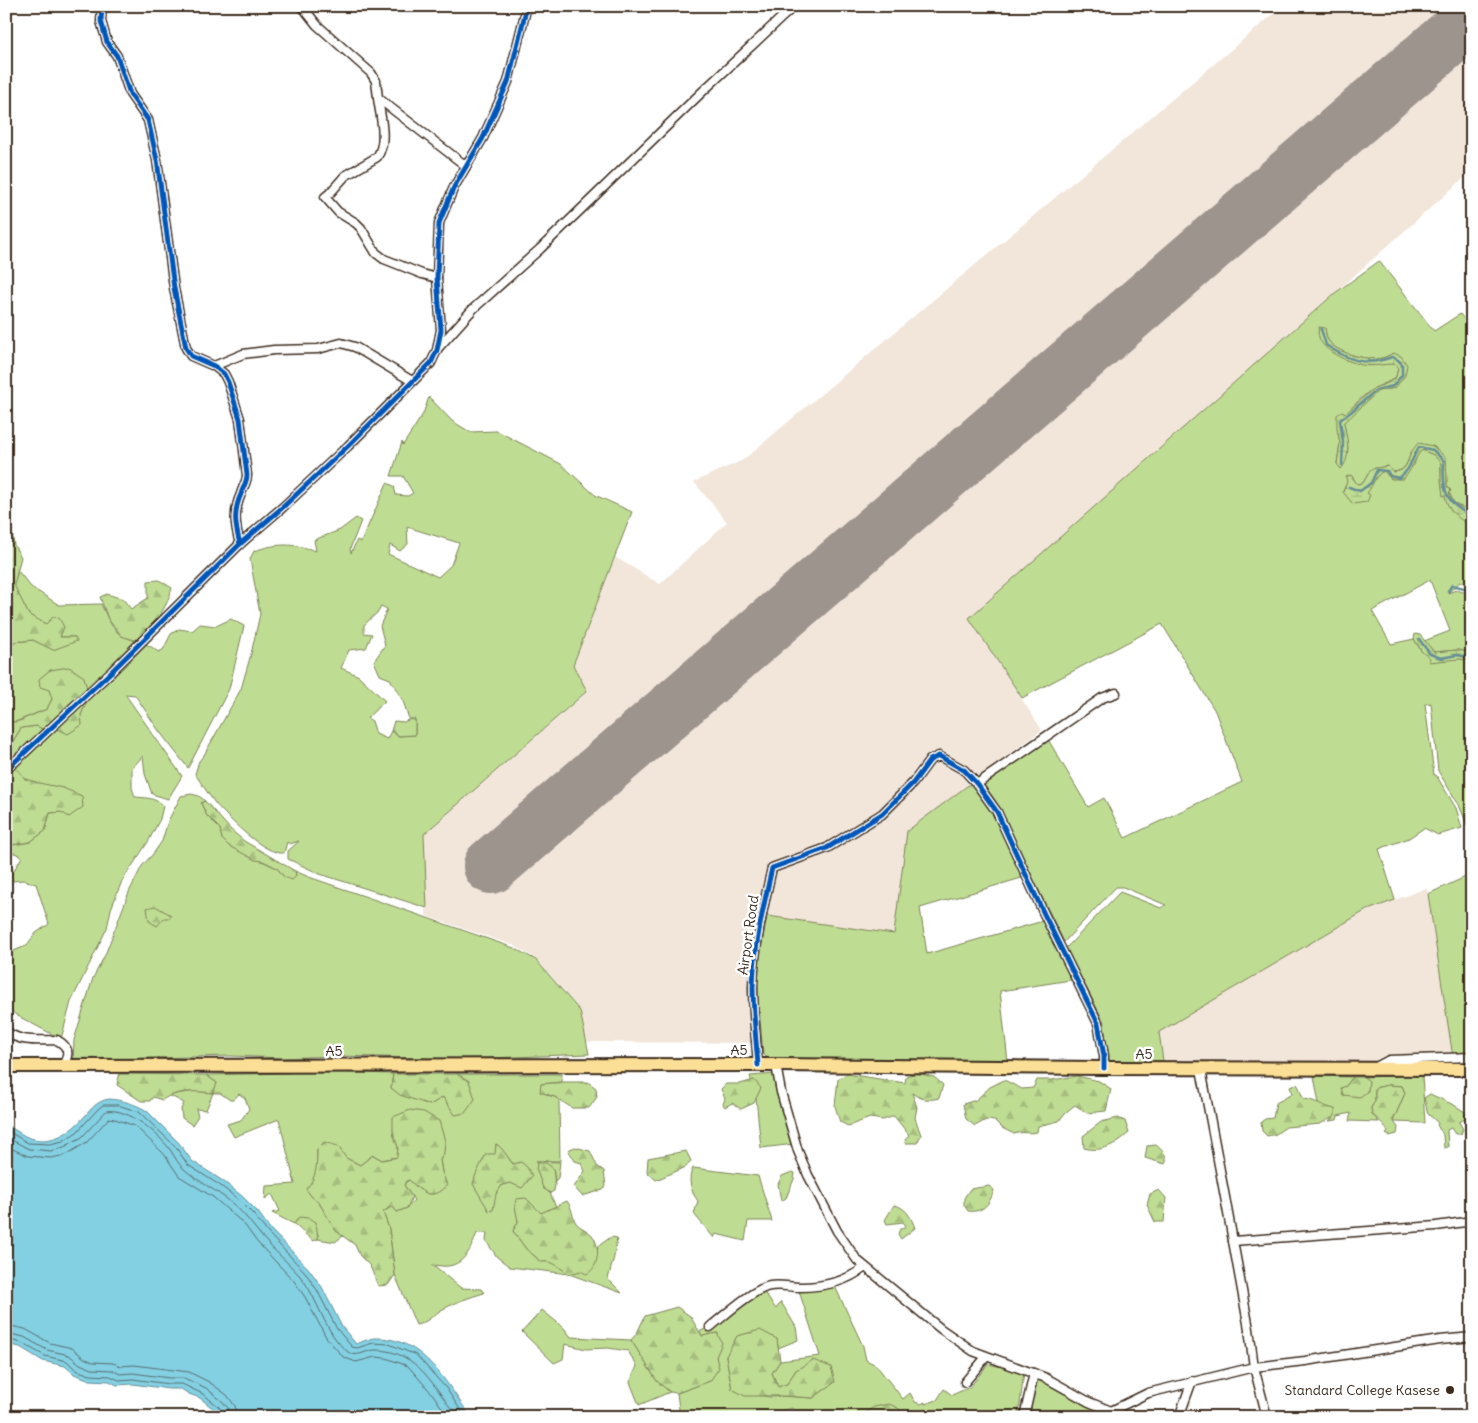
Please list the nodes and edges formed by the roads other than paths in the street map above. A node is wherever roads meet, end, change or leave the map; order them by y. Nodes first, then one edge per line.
1 (102, 6) edge
2 (302, 6) edge
3 (527, 6) edge
4 (794, 6) edge
5 (378, 98) junction
6 (466, 166) junction
7 (437, 278) junction
8 (437, 350) junction
9 (214, 366) junction
10 (412, 381) junction
11 (240, 544) junction
12 (1116, 693) dead end
13 (6, 770) edge
14 (977, 784) junction
15 (6, 1031) edge
16 (1472, 1057) edge
17 (63, 1065) junction
18 (758, 1065) junction
19 (776, 1065) junction
20 (6, 1066) edge
21 (1104, 1068) junction
22 (1200, 1068) junction
23 (1373, 1069) junction
24 (1472, 1069) edge
25 (1472, 1221) edge
26 (1233, 1241) junction
27 (864, 1267) junction
28 (710, 1327) dead end
29 (1472, 1337) edge
30 (986, 1357) junction
31 (1254, 1367) junction
32 (1034, 1373) junction
33 (1192, 1381) junction
34 (965, 1382) dead end
35 (1111, 1410) junction
36 (1024, 1417) edge
37 (1126, 1417) edge
38 (1179, 1417) edge
39 (1267, 1417) edge

1 - 9 street
2 - 5 street
3 - 6 street
4 - 8 street
5 - 6 street
5 - 7 street
6 - 7 street
7 - 8 street
8 - 10 street
9 - 10 street
9 - 11 street
10 - 11 street
11 - 13 street
12 - 14 street
14 - 18 street, Airport Road
14 - 21 street
15 - 17 street
16 - 23 street
17 - 18 highway, A5 / A5
17 - 20 highway, A5 / A5
18 - 19 highway, A5 / A5
19 - 21 highway, A5 / A5
19 - 27 street
21 - 22 highway, A5 / A5
22 - 23 highway, A5 / A5
22 - 26 street
23 - 24 highway, A5 / A5
25 - 26 street
26 - 31 street
27 - 28 street
27 - 30 street
29 - 31 street
30 - 32 street
30 - 34 street
31 - 33 street
31 - 39 street
32 - 35 street
32 - 36 street
33 - 35 street
33 - 38 street
35 - 37 street

